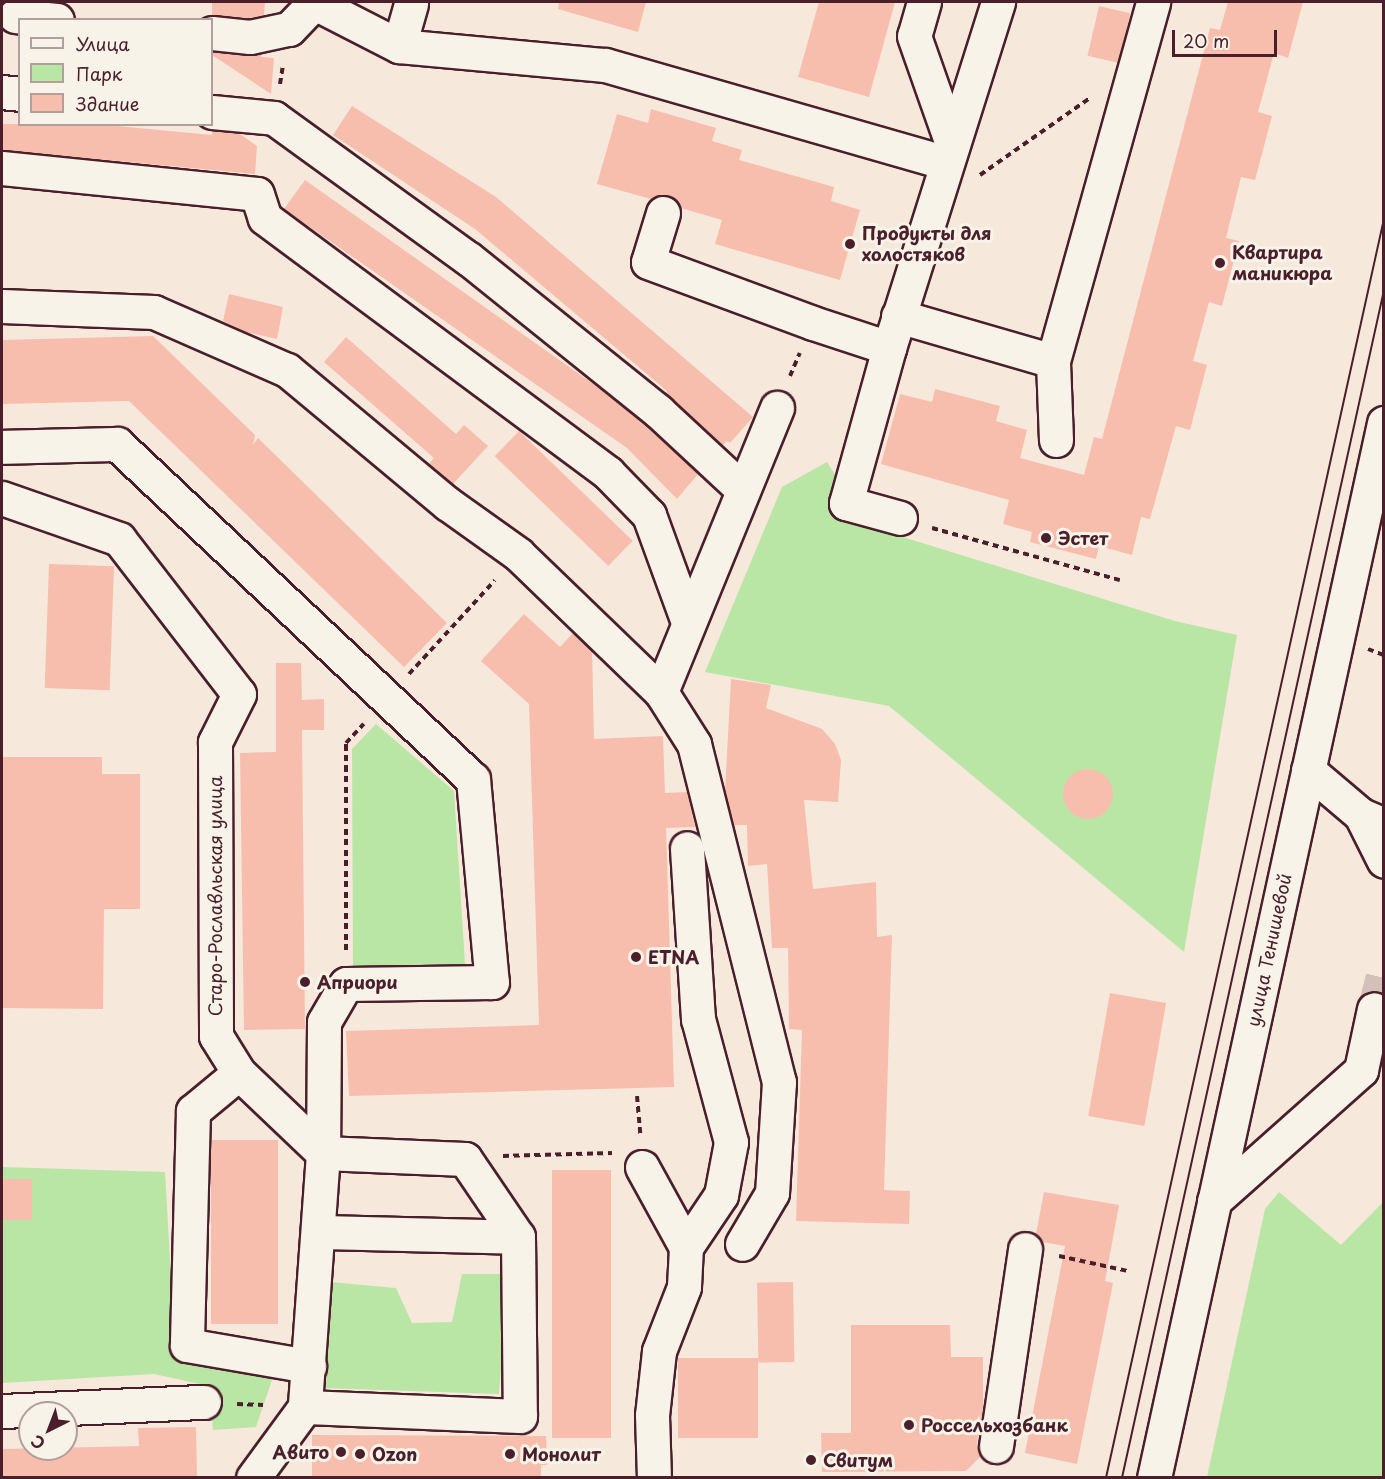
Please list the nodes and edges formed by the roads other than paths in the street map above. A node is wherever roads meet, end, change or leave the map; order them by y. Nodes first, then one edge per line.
1 (924, 2) edge
2 (998, 2) edge
3 (1154, 2) edge
4 (313, 3) edge
5 (411, 4) dead end
6 (15, 16) dead end
7 (36, 18) edge
8 (213, 33) edge
9 (399, 46) junction
10 (2, 92) edge
11 (18, 94) edge
12 (213, 112) edge
13 (949, 153) junction
14 (2, 168) edge
15 (663, 213) dead end
16 (2, 306) edge
17 (898, 316) junction
18 (889, 348) junction
19 (1053, 361) junction
20 (777, 408) road end
21 (1383, 423) edge
22 (1056, 440) dead end
23 (2, 447) edge
24 (743, 490) junction
25 (2, 498) edge
26 (900, 518) road end
27 (688, 622) junction
28 (661, 692) junction
29 (1308, 770) junction
30 (1372, 820) edge
31 (687, 848) dead end
32 (1383, 861) edge
33 (1374, 1009) tunnel mouth
34 (1372, 1070) edge
35 (239, 1073) junction
36 (323, 1153) junction
37 (642, 1167) road end
38 (1214, 1201) junction
39 (320, 1232) junction
40 (518, 1237) junction
41 (742, 1244) dead end
42 (686, 1247) junction
43 (1025, 1249) road end
44 (309, 1366) junction
45 (204, 1402) road end
46 (305, 1407) junction
47 (2, 1411) edge
48 (996, 1446) dead end
49 (253, 1478) edge
50 (654, 1478) edge
51 (1154, 1478) edge

1 - 13 main road
2 - 13 main road
3 - 19 main road
4 - 8 main road
4 - 9 main road
5 - 9 main road
6 - 7 main road
9 - 13 main road
10 - 11 main road
12 - 24 main road
13 - 17 main road
14 - 27 main road
15 - 18 main road
16 - 28 main road
17 - 18 main road
17 - 19 main road
18 - 26 main road
19 - 22 main road
20 - 24 main road
21 - 29 main road, улица Тенишевой
23 - 36 main road
24 - 27 main road
25 - 35 main road, Старо-Рославльская улица
27 - 28 main road
28 - 41 main road
29 - 30 main road
29 - 38 main road, улица Тенишевой
30 - 32 main road
31 - 42 main road
33 - 34 main road
34 - 38 main road
35 - 36 main road, Старо-Рославльская улица
35 - 44 main road
36 - 39 main road
36 - 40 main road
37 - 42 main road
38 - 51 main road, улица Тенишевой
39 - 40 main road
39 - 44 main road
40 - 46 main road
42 - 50 main road
43 - 48 main road
44 - 46 main road
45 - 47 main road
46 - 49 main road

